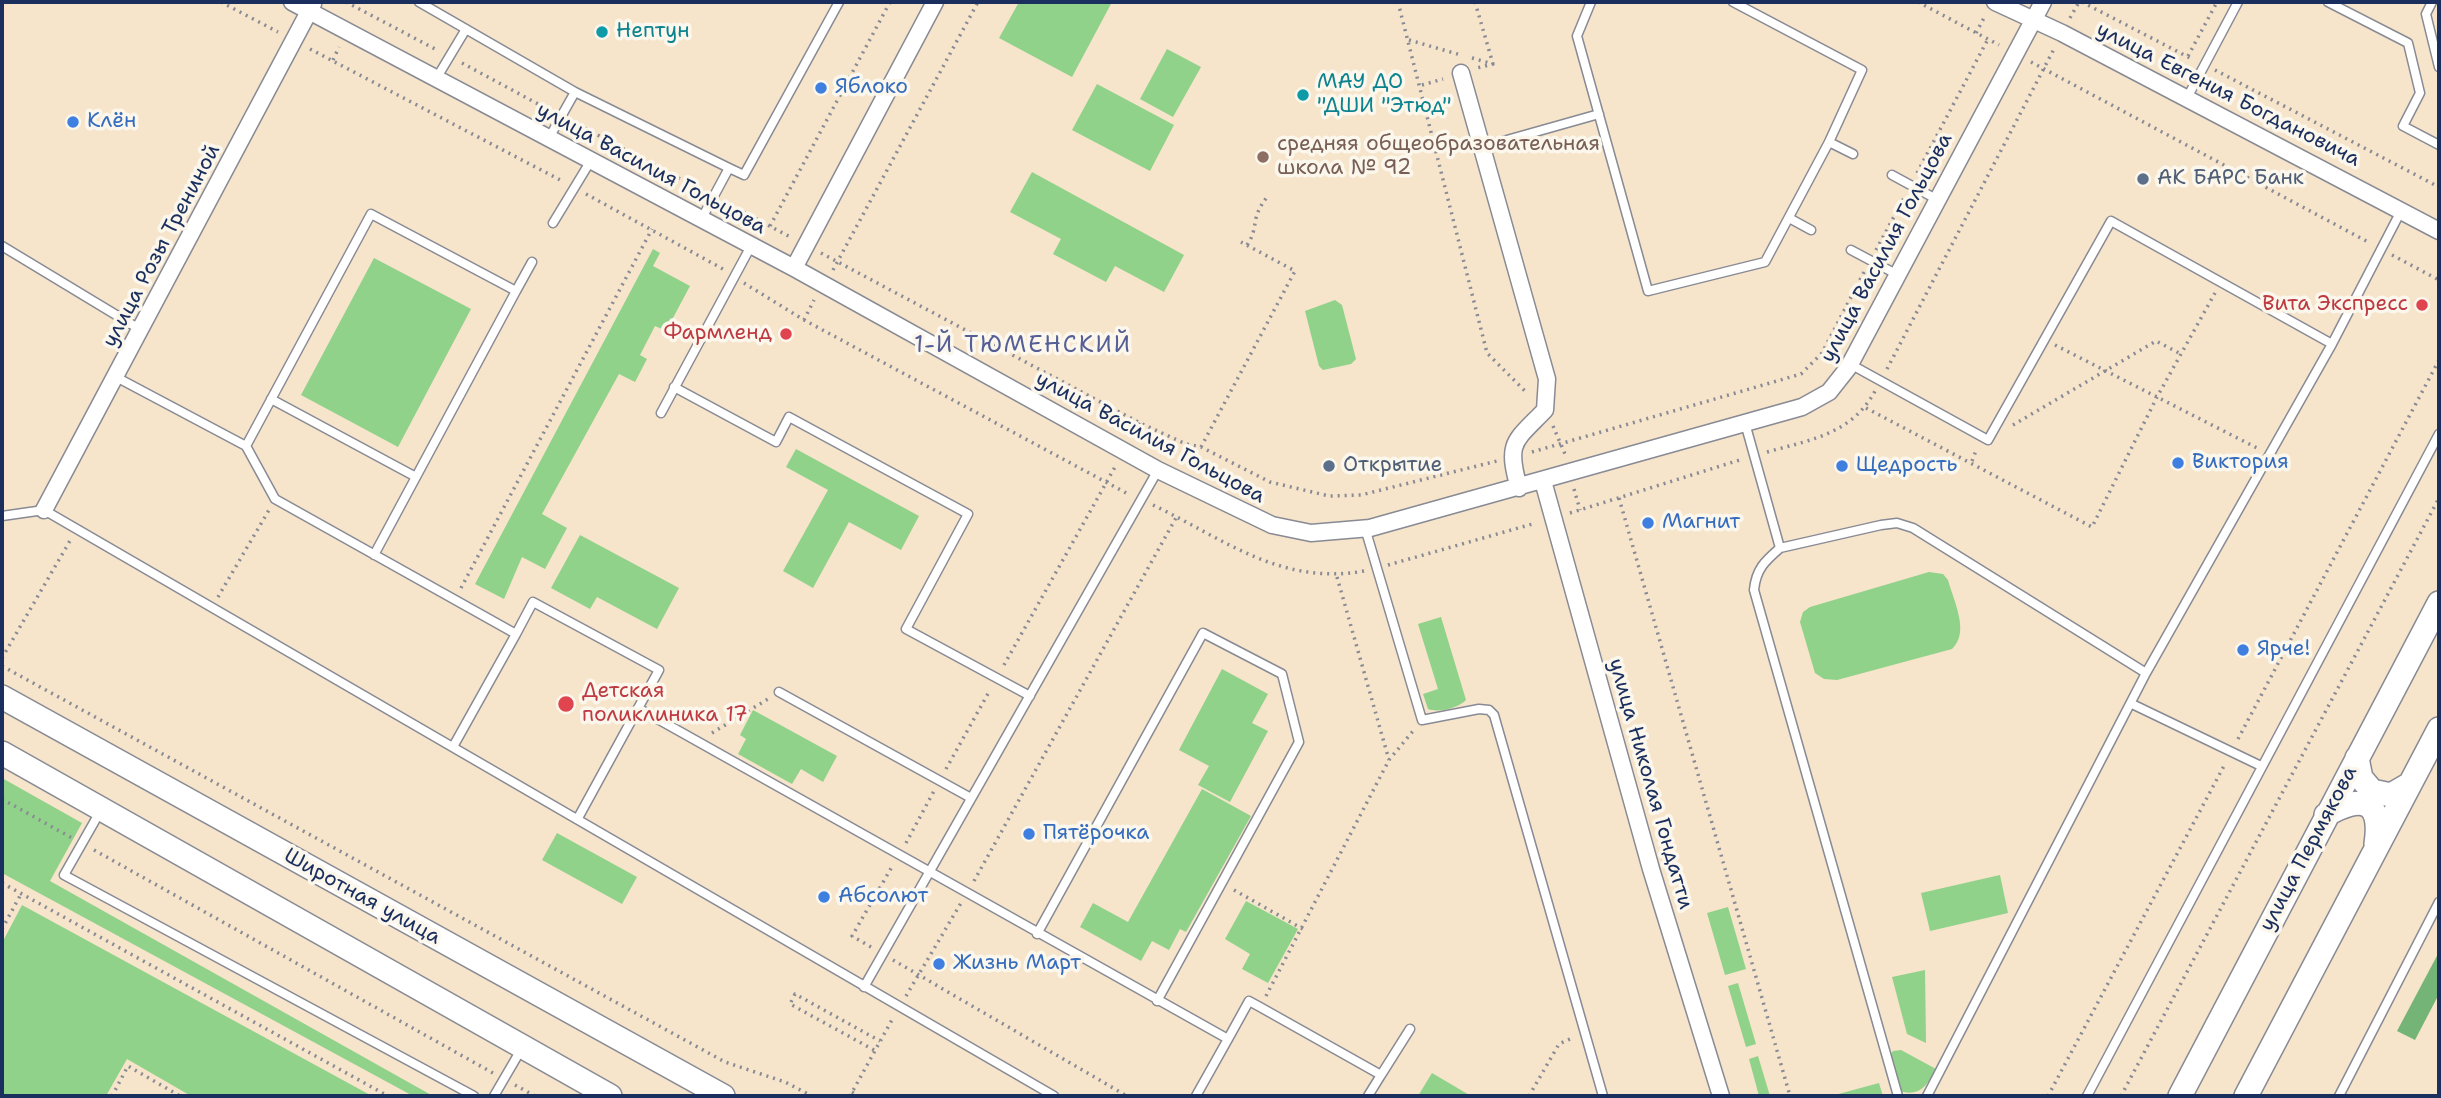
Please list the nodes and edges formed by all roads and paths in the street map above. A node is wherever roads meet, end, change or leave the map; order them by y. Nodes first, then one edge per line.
1 (220, 2) edge
2 (292, 2) edge
3 (346, 2) edge
4 (419, 2) edge
5 (839, 2) edge
6 (890, 2) edge
7 (978, 2) edge
8 (1398, 2) edge
9 (1475, 2) edge
10 (1591, 2) edge
11 (1733, 2) edge
12 (1918, 2) edge
13 (1995, 2) edge
14 (2043, 2) edge
15 (2081, 2) edge
16 (2217, 2) edge
17 (2238, 2) edge
18 (2328, 2) edge
19 (2432, 2) edge
20 (932, 3) edge
21 (312, 6) edge
22 (2034, 19) junction
23 (466, 29) junction
24 (2062, 33) junction
25 (1988, 39) junction
26 (295, 41) junction
27 (2015, 54) junction
28 (2188, 56) junction
29 (449, 57) junction
30 (1493, 64) dead end
31 (2205, 65) junction
32 (2439, 67) edge
33 (2043, 69) junction
34 (1461, 73) dead end
35 (436, 79) junction
36 (575, 92) junction
37 (2187, 98) junction
38 (1599, 114) junction
39 (561, 116) junction
40 (548, 139) junction
41 (1829, 142) junction
42 (2439, 145) edge
43 (1482, 147) junction
44 (1853, 155) dead end
45 (590, 162) junction
46 (729, 168) junction
47 (1892, 176) dead end
48 (1911, 185) junction
49 (574, 187) junction
50 (2439, 187) edge
51 (713, 196) junction
52 (1268, 196) dead end
53 (1938, 200) junction
54 (2402, 209) junction
55 (1789, 218) junction
56 (701, 220) junction
57 (554, 223) dead end
58 (770, 226) junction
59 (652, 229) junction
60 (1811, 230) dead end
61 (2439, 231) edge
62 (1241, 242) dead end
63 (1247, 245) junction
64 (2, 246) edge
65 (751, 246) junction
66 (806, 246) junction
67 (2381, 249) junction
68 (1851, 250) dead end
69 (1871, 261) junction
70 (533, 262) dead end
71 (838, 262) junction
72 (794, 268) junction
73 (1898, 275) junction
74 (735, 278) junction
75 (2439, 280) edge
76 (2221, 282) junction
77 (823, 285) junction
78 (516, 291) junction
79 (804, 320) junction
80 (141, 330) junction
81 (2044, 339) junction
82 (2332, 344) junction
83 (2181, 355) junction
84 (2439, 360) edge
85 (1850, 364) junction
86 (2105, 371) junction
87 (116, 377) junction
88 (1880, 381) junction
89 (674, 387) junction
90 (2157, 397) junction
91 (271, 399) junction
92 (1865, 407) junction
93 (1545, 410) junction
94 (661, 413) dead end
95 (1140, 423) junction
96 (1745, 423) junction
97 (2439, 434) edge
98 (1988, 440) junction
99 (1562, 443) junction
100 (246, 446) junction
101 (1201, 447) junction
102 (1124, 451) junction
103 (2269, 454) junction
104 (1754, 456) junction
105 (1510, 458) junction
106 (1158, 470) junction
107 (1570, 473) junction
108 (415, 477) junction
109 (1543, 481) junction
110 (1105, 483) junction
111 (1518, 488) junction
112 (1619, 498) junction
113 (2439, 498) edge
114 (275, 499) junction
115 (1142, 500) junction
116 (44, 510) junction
117 (1580, 510) junction
118 (2, 516) edge
119 (1177, 516) junction
120 (1553, 518) junction
121 (1365, 528) junction
122 (78, 529) junction
123 (1780, 548) junction
124 (374, 555) junction
125 (1378, 568) junction
126 (1336, 576) junction
127 (455, 600) junction
128 (2439, 603) edge
129 (213, 607) junction
130 (516, 634) junction
131 (2, 658) edge
132 (2, 666) edge
133 (2146, 673) junction
134 (997, 678) junction
135 (779, 692) joint
136 (1030, 696) junction
137 (2, 697) edge
138 (2132, 704) junction
139 (638, 708) junction
140 (1422, 720) junction
141 (2439, 729) edge
142 (698, 742) junction
143 (454, 745) junction
144 (2, 753) edge
145 (2231, 753) junction
146 (2357, 758) junction
147 (1389, 760) junction
148 (2260, 766) junction
149 (940, 780) junction
150 (2410, 784) junction
151 (971, 798) junction
152 (2, 799) edge
153 (102, 810) junction
154 (2326, 816) junction
155 (578, 818) junction
156 (82, 844) junction
157 (2376, 847) junction
158 (898, 856) junction
159 (929, 874) junction
160 (2, 883) edge
161 (1221, 883) junction
162 (22, 894) junction
163 (966, 895) junction
164 (2439, 902) edge
165 (2, 929) edge
166 (1303, 929) junction
167 (1037, 934) junction
168 (883, 954) junction
169 (918, 975) junction
170 (864, 987) junction
171 (1157, 1001) junction
172 (899, 1007) junction
173 (1260, 1007) junction
174 (1410, 1029) dead end
175 (1584, 1032) junction
176 (1228, 1039) junction
177 (880, 1041) junction
178 (523, 1047) junction
179 (875, 1051) junction
180 (1381, 1074) junction
181 (504, 1079) junction
182 (851, 1094) edge
183 (112, 1096) edge
184 (180, 1096) edge
185 (388, 1096) edge
186 (474, 1096) edge
187 (494, 1096) edge
188 (535, 1096) edge
189 (610, 1096) edge
190 (723, 1096) edge
191 (812, 1096) edge
192 (859, 1096) edge
193 (1054, 1096) edge
194 (1126, 1096) edge
195 (1196, 1096) edge
196 (1368, 1096) edge
197 (1529, 1096) edge
198 (1603, 1096) edge
199 (1721, 1096) edge
200 (1790, 1096) edge
201 (1898, 1096) edge
202 (1927, 1096) edge
203 (2048, 1096) edge
204 (2087, 1096) edge
205 (2121, 1096) edge
206 (2180, 1096) edge
207 (2246, 1096) edge
208 (2339, 1096) edge

1 - 26 path
2 - 21 street, улица Василия Гольцова
3 - 29 path
4 - 23 lane
5 - 46 lane
6 - 58 path
7 - 71 path
8 - 93 path
9 - 30 path
10 - 38 lane
11 - 41 lane
12 - 25 path
13 - 22 street, улица Евгения Богдановича
14 - 22 street, улица Василия Гольцова
15 - 24 path
15 - 28 path
16 - 28 path
17 - 31 lane
18 - 42 lane
19 - 32 lane
20 - 66 street
21 - 26 street, улица Розы Трениной
21 - 35 street, улица Василия Гольцова
22 - 24 street, улица Евгения Богдановича
22 - 27 street, улица Василия Гольцова
23 - 29 lane
23 - 36 lane
24 - 33 path
24 - 37 street, улица Евгения Богдановича
25 - 27 path
25 - 48 path
26 - 49 path
26 - 80 street, улица Розы Трениной
27 - 33 path
27 - 53 street, улица Василия Гольцова
28 - 31 path
29 - 35 lane
29 - 39 path
31 - 37 lane
31 - 50 path
33 - 67 path
33 - 88 path
34 - 43 street
35 - 40 street, улица Василия Гольцова
36 - 39 lane
36 - 46 lane
37 - 54 street, улица Евгения Богдановича
38 - 43 lane
38 - 55 lane
39 - 40 lane
39 - 51 path
40 - 45 street, улица Василия Гольцова
41 - 44 lane
41 - 55 lane
43 - 93 street
45 - 49 lane
45 - 56 street, улица Василия Гольцова
46 - 51 lane
47 - 48 lane
48 - 53 lane
48 - 69 path
49 - 57 lane
49 - 59 path
51 - 56 lane
51 - 58 path
52 - 63 path
53 - 73 street, улица Василия Гольцова
54 - 61 street, улица Евгения Богдановича
54 - 67 lane
55 - 60 lane
56 - 65 street, улица Василия Гольцова
58 - 66 path
59 - 74 path
59 - 127 path
62 - 63 path
63 - 101 path
64 - 80 lane
65 - 72 street, улица Василия Гольцова
65 - 74 lane
66 - 71 path
66 - 72 street
67 - 75 path
67 - 82 lane
68 - 69 lane
69 - 73 lane
69 - 99 path
70 - 78 lane
71 - 77 path
71 - 95 path
72 - 77 street, улица Василия Гольцова
73 - 85 street, улица Василия Гольцова
74 - 79 path
74 - 89 lane
76 - 81 lane
76 - 82 lane
76 - 83 path
77 - 79 path
77 - 102 street, улица Василия Гольцова
78 - 91 lane
78 - 108 lane
79 - 110 path
80 - 87 street, улица Розы Трениной
81 - 86 path
81 - 98 lane
82 - 103 lane
83 - 86 path
83 - 90 path
84 - 145 path
85 - 88 lane
85 - 96 street, улица Василия Гольцова
86 - 90 path
86 - 98 path
87 - 100 lane
87 - 116 street, улица Розы Трениной
88 - 92 path
88 - 98 lane
89 - 94 lane
89 - 134 lane
90 - 92 path
90 - 103 path
91 - 100 lane
91 - 108 lane
92 - 104 path
93 - 99 path
93 - 105 street
95 - 101 path
95 - 102 path
96 - 104 lane
96 - 107 street, улица Василия Гольцова
97 - 148 lane
99 - 105 path
99 - 107 path
100 - 114 lane
101 - 105 path
102 - 106 street, улица Василия Гольцова
102 - 110 path
103 - 133 lane
104 - 112 path
104 - 123 lane
105 - 111 street
106 - 115 lane
106 - 121 street, улица Василия Гольцова
107 - 109 street, улица Василия Гольцова
107 - 117 path
108 - 124 lane
109 - 111 street, улица Василия Гольцова
109 - 120 street, улица Николая Гондатти
110 - 115 path
110 - 134 path
111 - 121 street, улица Василия Гольцова
112 - 117 path
112 - 200 path
113 - 205 path
114 - 124 lane
114 - 129 path
115 - 119 path
115 - 136 lane
116 - 118 lane
116 - 122 lane
117 - 120 path
119 - 126 path
119 - 163 path
120 - 125 path
120 - 199 street, улица Николая Гондатти
121 - 125 lane
122 - 129 lane
122 - 131 path
123 - 133 lane
123 - 201 lane
124 - 127 lane
125 - 126 path
125 - 140 lane
126 - 147 path
127 - 130 lane
128 - 146 main road, улица Пермякова
129 - 143 lane
130 - 139 lane
130 - 143 lane
132 - 191 path
133 - 138 lane
134 - 136 lane
134 - 149 path
135 - 142 path
135 - 149 lane
136 - 151 lane
137 - 190 main road, Широтная улица
138 - 145 lane
138 - 202 lane
139 - 142 lane
139 - 155 lane
140 - 147 path
140 - 175 lane
141 - 150 main road
142 - 158 lane
143 - 155 lane
144 - 153 main road
145 - 148 lane
145 - 203 path
146 - 150 main road
146 - 154 main road, улица Пермякова
147 - 166 path
148 - 204 lane
149 - 151 lane
149 - 158 path
150 - 157 main road
151 - 159 lane
152 - 156 path
153 - 156 lane
153 - 178 main road
154 - 157 main road
154 - 206 main road, улица Пермякова
155 - 170 lane
156 - 181 path
156 - 186 lane
157 - 207 main road
158 - 159 lane
158 - 168 path
159 - 163 lane
159 - 168 lane
160 - 162 path
161 - 166 path
161 - 167 lane
161 - 171 lane
162 - 165 path
162 - 185 path
163 - 167 lane
163 - 169 path
164 - 208 lane
166 - 173 path
167 - 171 lane
168 - 169 path
168 - 170 lane
169 - 172 path
169 - 194 path
170 - 172 lane
171 - 176 lane
172 - 177 path
172 - 193 lane
173 - 176 lane
173 - 180 lane
174 - 180 lane
175 - 197 path
175 - 198 lane
176 - 195 lane
177 - 179 path
177 - 179 path
178 - 181 lane
178 - 189 main road
179 - 182 path
180 - 196 lane
181 - 187 lane
181 - 188 path
182 - 192 path
183 - 184 path

